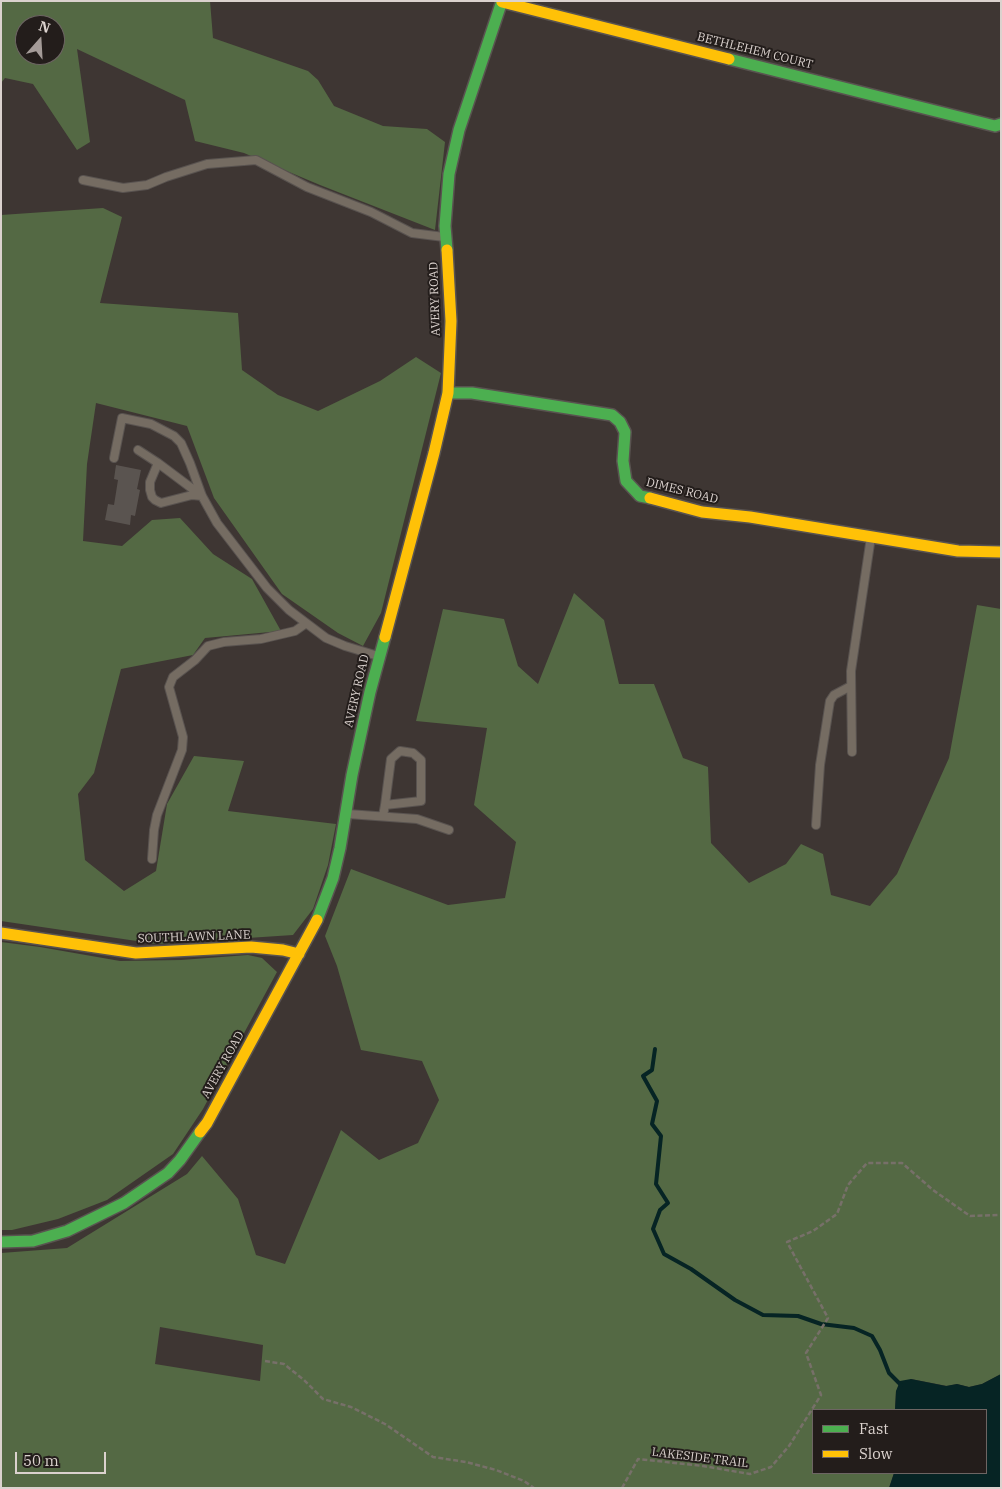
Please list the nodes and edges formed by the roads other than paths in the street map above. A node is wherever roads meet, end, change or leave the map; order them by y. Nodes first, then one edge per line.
1 (502, 1) edge
2 (1001, 124) edge
3 (83, 180) dead end
4 (446, 237) junction
5 (448, 393) junction
6 (138, 450) dead end
7 (114, 458) dead end
8 (158, 463) junction
9 (202, 496) junction
10 (871, 537) junction
11 (1001, 552) edge
12 (306, 624) junction
13 (380, 657) junction
14 (851, 686) junction
15 (852, 752) dead end
16 (385, 805) junction
17 (346, 814) junction
18 (383, 816) junction
19 (816, 825) dead end
20 (449, 830) dead end
21 (152, 859) dead end
22 (1, 933) edge
23 (299, 954) junction
24 (1, 1242) edge

1 - 2 street, BETHLEHEM COURT
1 - 4 street, AVERY ROAD
3 - 4 lane
4 - 5 street, AVERY ROAD
5 - 10 street, DIMES ROAD
5 - 13 street, AVERY ROAD
6 - 8 lane
7 - 9 lane
8 - 9 lane
8 - 9 lane
9 - 12 lane
10 - 11 street, DIMES ROAD
10 - 14 lane
12 - 13 lane
12 - 21 lane
13 - 17 street, AVERY ROAD
14 - 15 lane
14 - 19 lane
16 - 16 lane
16 - 18 lane
17 - 18 lane
17 - 23 street, AVERY ROAD
18 - 20 lane
22 - 23 street, SOUTHLAWN LANE
23 - 24 street, AVERY ROAD

